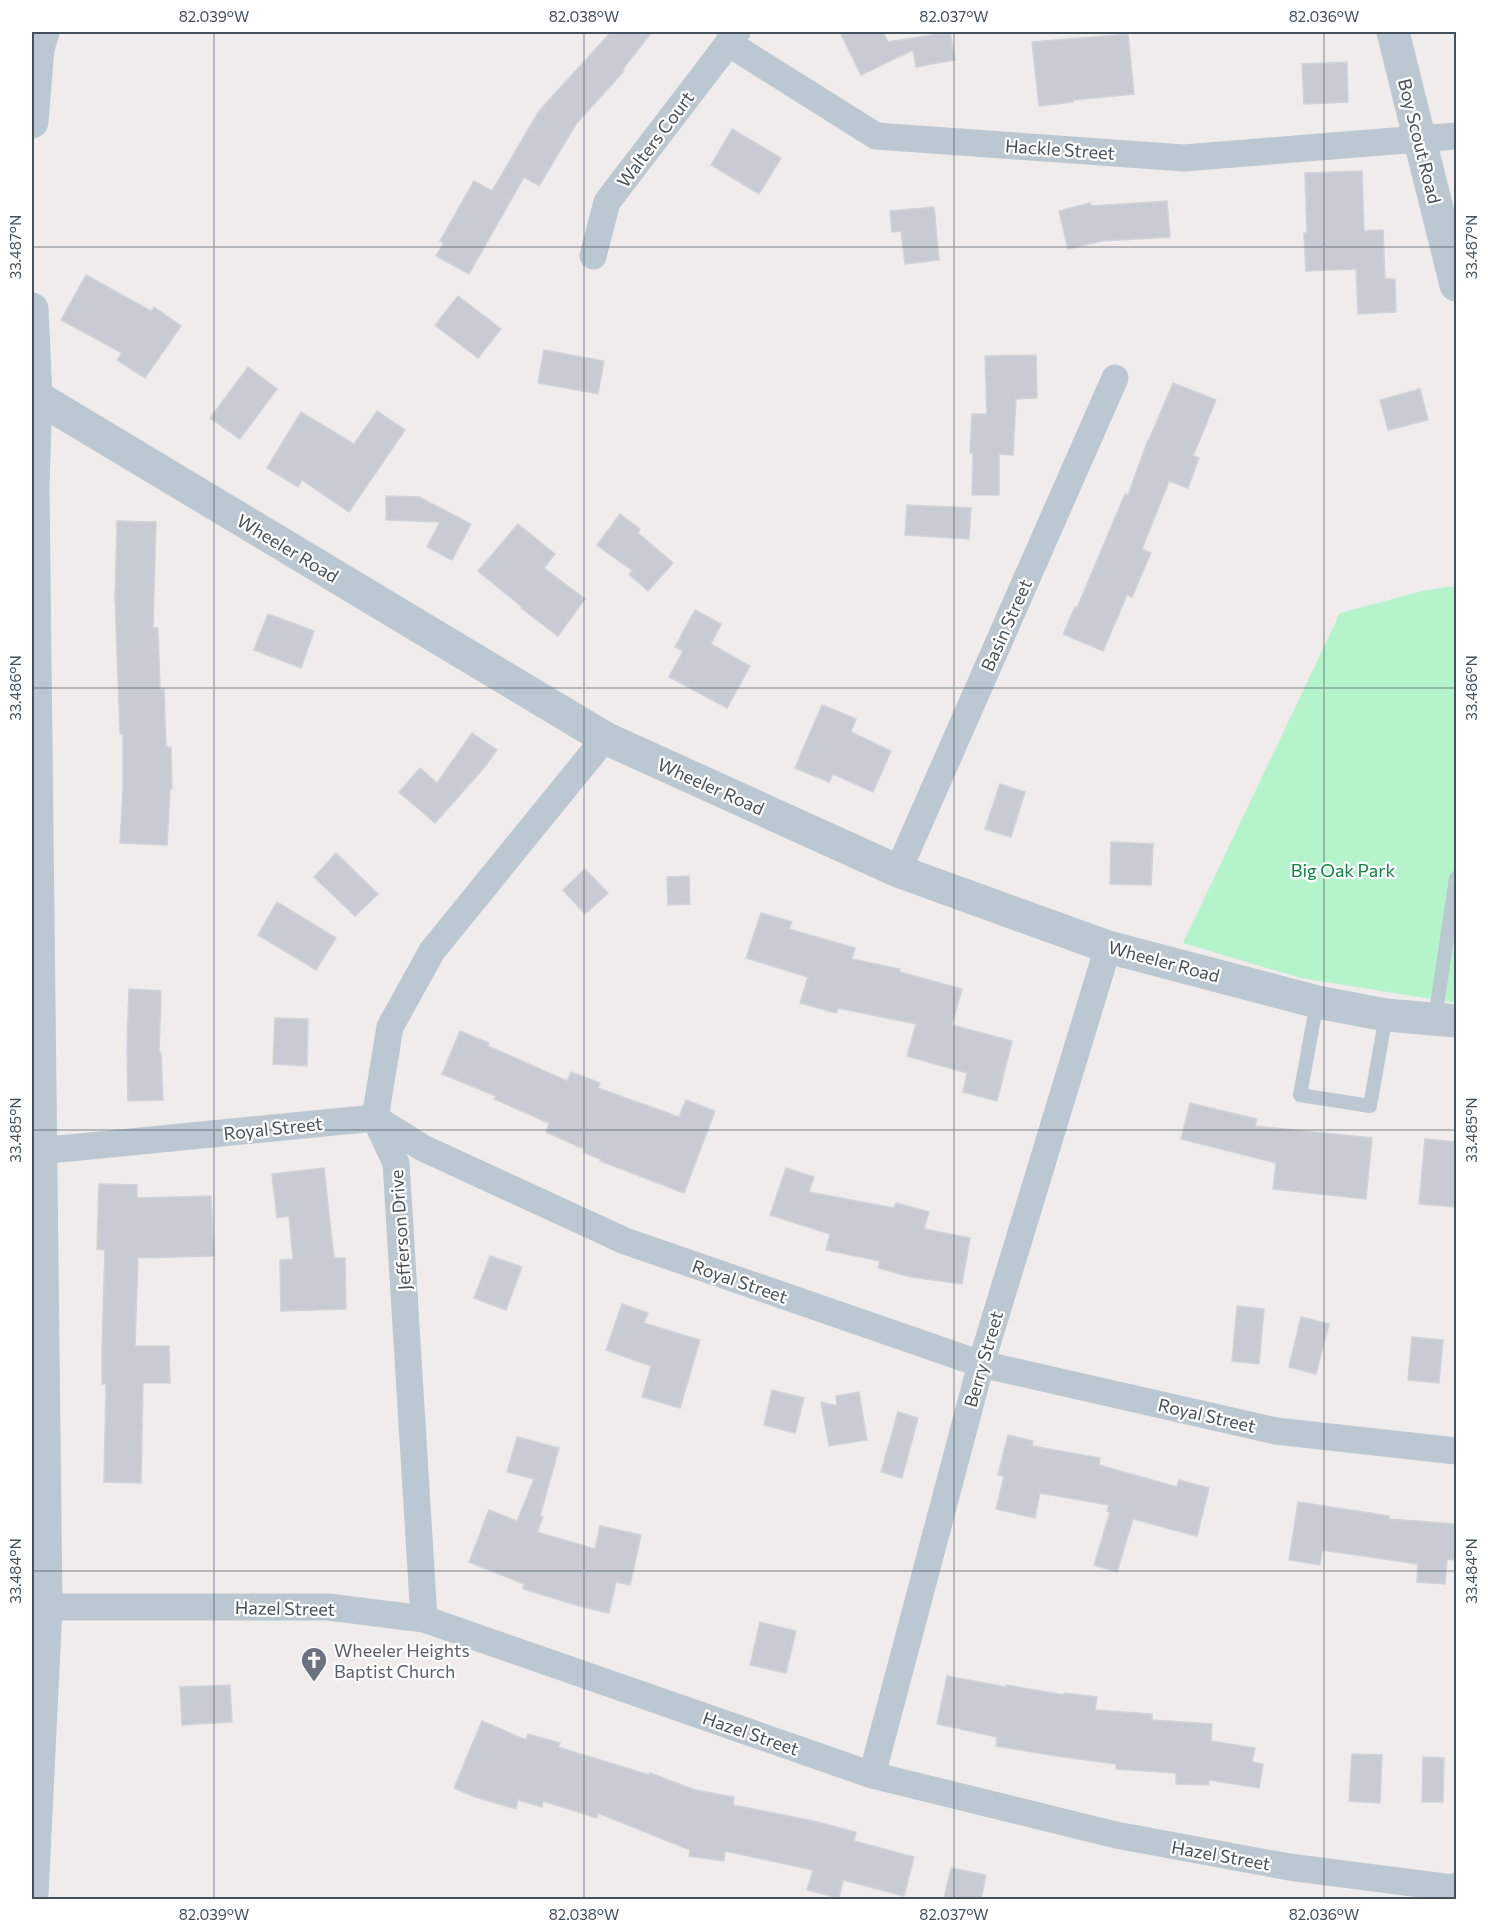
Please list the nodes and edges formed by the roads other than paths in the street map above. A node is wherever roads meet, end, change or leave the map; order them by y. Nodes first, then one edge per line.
1 (43, 32) edge
2 (1393, 32) edge
3 (733, 37) edge
4 (32, 122) edge
5 (1456, 136) edge
6 (1419, 139) junction
7 (593, 256) dead end
8 (1456, 285) edge
9 (32, 309) edge
10 (1114, 378) dead end
11 (34, 396) edge
12 (32, 486) edge
13 (605, 738) junction
14 (898, 872) junction
15 (1456, 879) edge
16 (1108, 947) junction
17 (1317, 1002) junction
18 (1386, 1016) junction
19 (1446, 1020) edge
20 (375, 1118) junction
21 (39, 1151) junction
22 (981, 1364) junction
23 (1456, 1451) edge
24 (46, 1607) junction
25 (424, 1619) junction
26 (872, 1775) junction
27 (1456, 1886) edge
28 (32, 1895) edge

1 - 4 street
2 - 6 street, Boy Scout Road
3 - 6 street, Hackle Street
3 - 7 street, Walters Court
5 - 6 street, Hackle Street
6 - 8 street, Boy Scout Road
9 - 11 street
10 - 14 street, Basin Street
11 - 12 street
11 - 13 street, Wheeler Road
12 - 21 street
13 - 14 street, Wheeler Road
13 - 20 street
14 - 16 street, Wheeler Road
15 - 19 lane
16 - 17 street, Wheeler Road
16 - 22 street, Berry Street
17 - 18 street, Wheeler Road
17 - 18 lane
18 - 19 street, Wheeler Road
20 - 21 street, Royal Street
20 - 22 street, Royal Street
20 - 25 street, Jefferson Drive
21 - 24 street
22 - 23 street, Royal Street
22 - 26 street, Berry Street
24 - 25 street, Hazel Street
24 - 28 street
25 - 26 street, Hazel Street
26 - 27 street, Hazel Street

